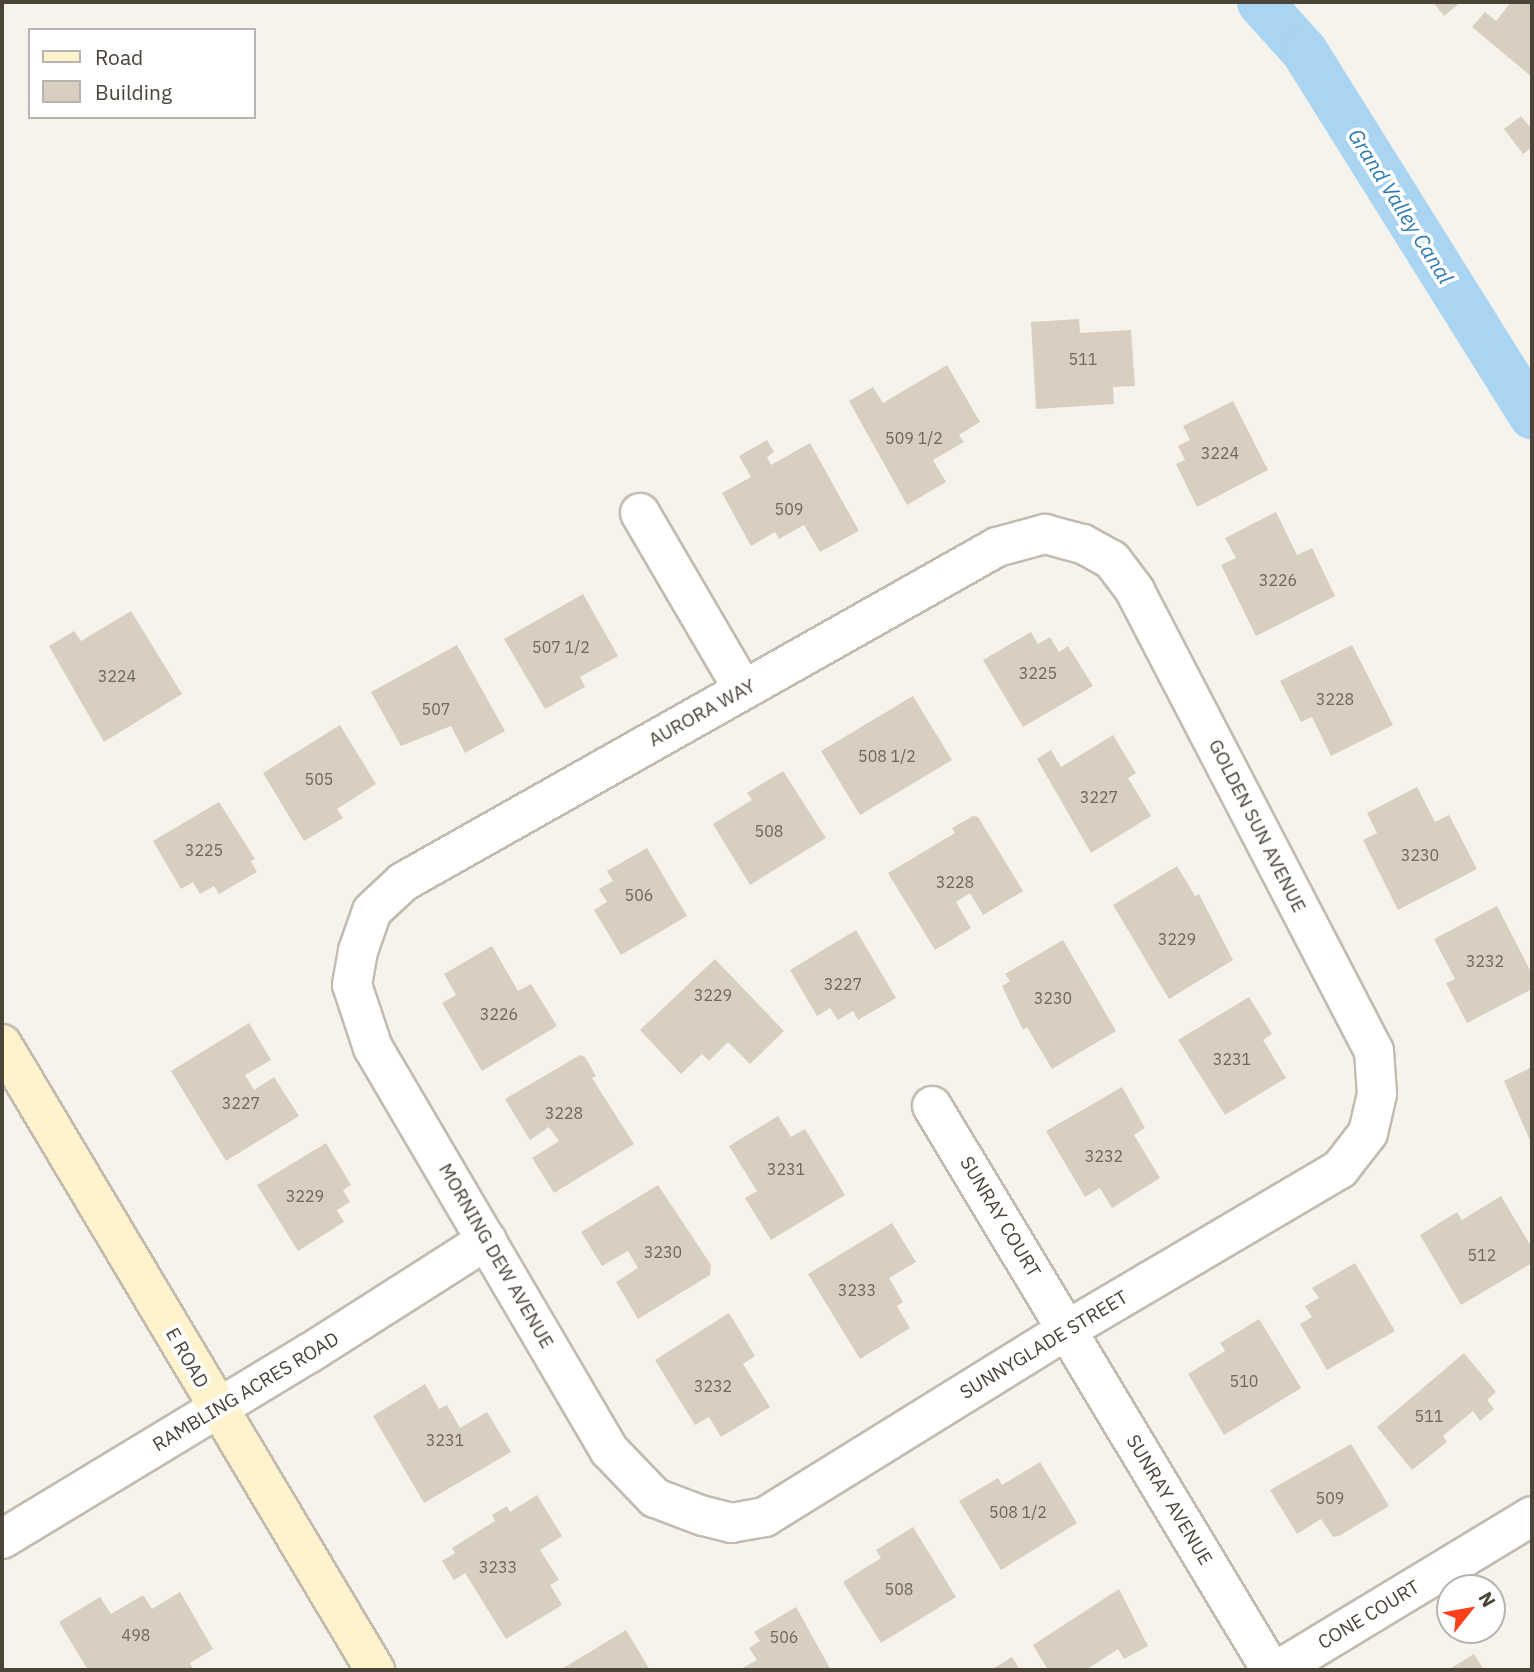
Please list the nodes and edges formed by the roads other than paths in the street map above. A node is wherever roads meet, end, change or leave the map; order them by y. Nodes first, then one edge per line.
1 (640, 513) dead end
2 (1083, 544) joint
3 (743, 689) junction
4 (358, 951) joint
5 (2, 1044) edge
6 (932, 1106) dead end
7 (1368, 1133) joint
8 (487, 1240) junction
9 (1068, 1329) junction
10 (217, 1409) junction
11 (703, 1516) joint
12 (1532, 1516) edge
13 (2, 1539) edge
14 (374, 1670) edge
15 (1271, 1670) edge
16 (1279, 1670) edge

1 - 3 street
2 - 3 street, AURORA WAY
2 - 7 street, GOLDEN SUN AVENUE
3 - 4 street, AURORA WAY
4 - 8 street, MORNING DEW AVENUE
5 - 10 street, E ROAD
6 - 9 street, SUNRAY COURT
7 - 9 street, SUNNYGLADE STREET
8 - 10 street, RAMBLING ACRES ROAD
8 - 11 street, MORNING DEW AVENUE
9 - 11 street, SUNNYGLADE STREET
9 - 15 street, SUNRAY AVENUE
10 - 13 street, RAMBLING ACRES ROAD
10 - 14 street, E ROAD
12 - 16 street, CONE COURT

